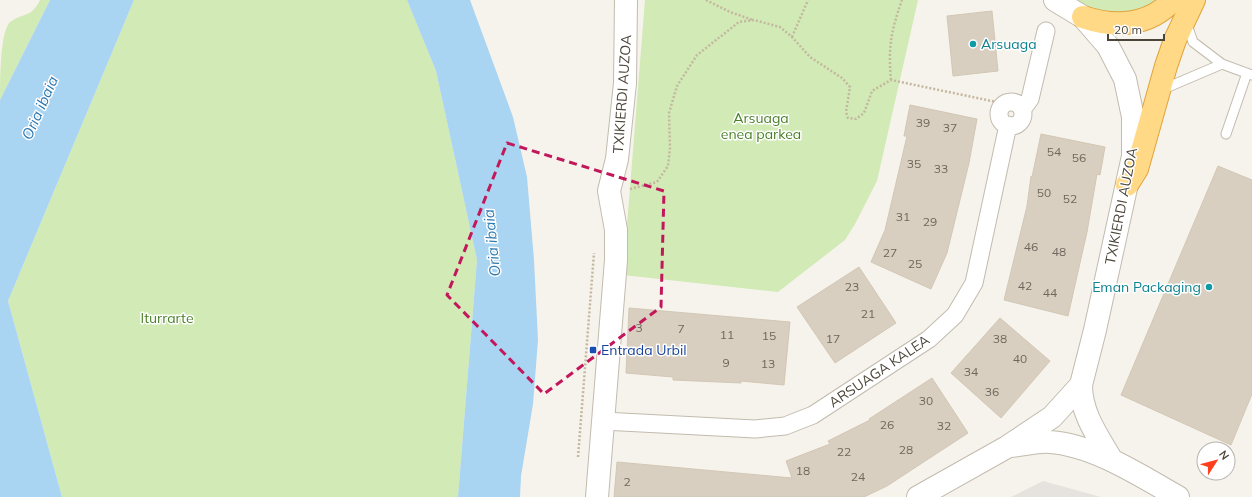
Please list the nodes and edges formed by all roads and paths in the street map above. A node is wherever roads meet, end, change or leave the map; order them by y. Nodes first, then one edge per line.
1 (626, 0) edge
2 (706, 0) edge
3 (808, 0) edge
4 (902, 0) edge
5 (1055, 0) edge
6 (1173, 0) edge
7 (1194, 0) edge
8 (1084, 17) junction
9 (1185, 19) junction
10 (754, 20) junction
11 (1046, 32) dead end
12 (792, 36) junction
13 (1222, 64) junction
14 (1250, 74) edge
15 (891, 80) junction
16 (1157, 92) junction
17 (1014, 107) junction
18 (1226, 134) dead end
19 (1126, 185) junction
20 (623, 190) dead end
21 (1080, 385) junction
22 (603, 421) junction
23 (1007, 447) junction
24 (1111, 459) junction
25 (597, 497) edge
26 (918, 497) edge
27 (1178, 497) edge

1 - 22 street, TXIKIERDI AUZOA
2 - 10 path
3 - 12 path
4 - 15 path
5 - 8 street, TXIKIERDI AUZOA
6 - 8 highway
7 - 9 highway
8 - 19 street, TXIKIERDI AUZOA
9 - 13 lane
9 - 16 highway
10 - 12 path
10 - 20 path
11 - 17 street
12 - 15 path
13 - 14 lane
13 - 16 lane
14 - 18 lane
15 - 17 path
16 - 19 highway
17 - 22 street, ARSUAGA KALEA
19 - 21 street, TXIKIERDI AUZOA
21 - 23 street, TXIKIERDI AUZOA
21 - 24 street
22 - 25 street, TXIKIERDI AUZOA
23 - 24 street
23 - 26 street, TXIKIERDI AUZOA
24 - 27 street

